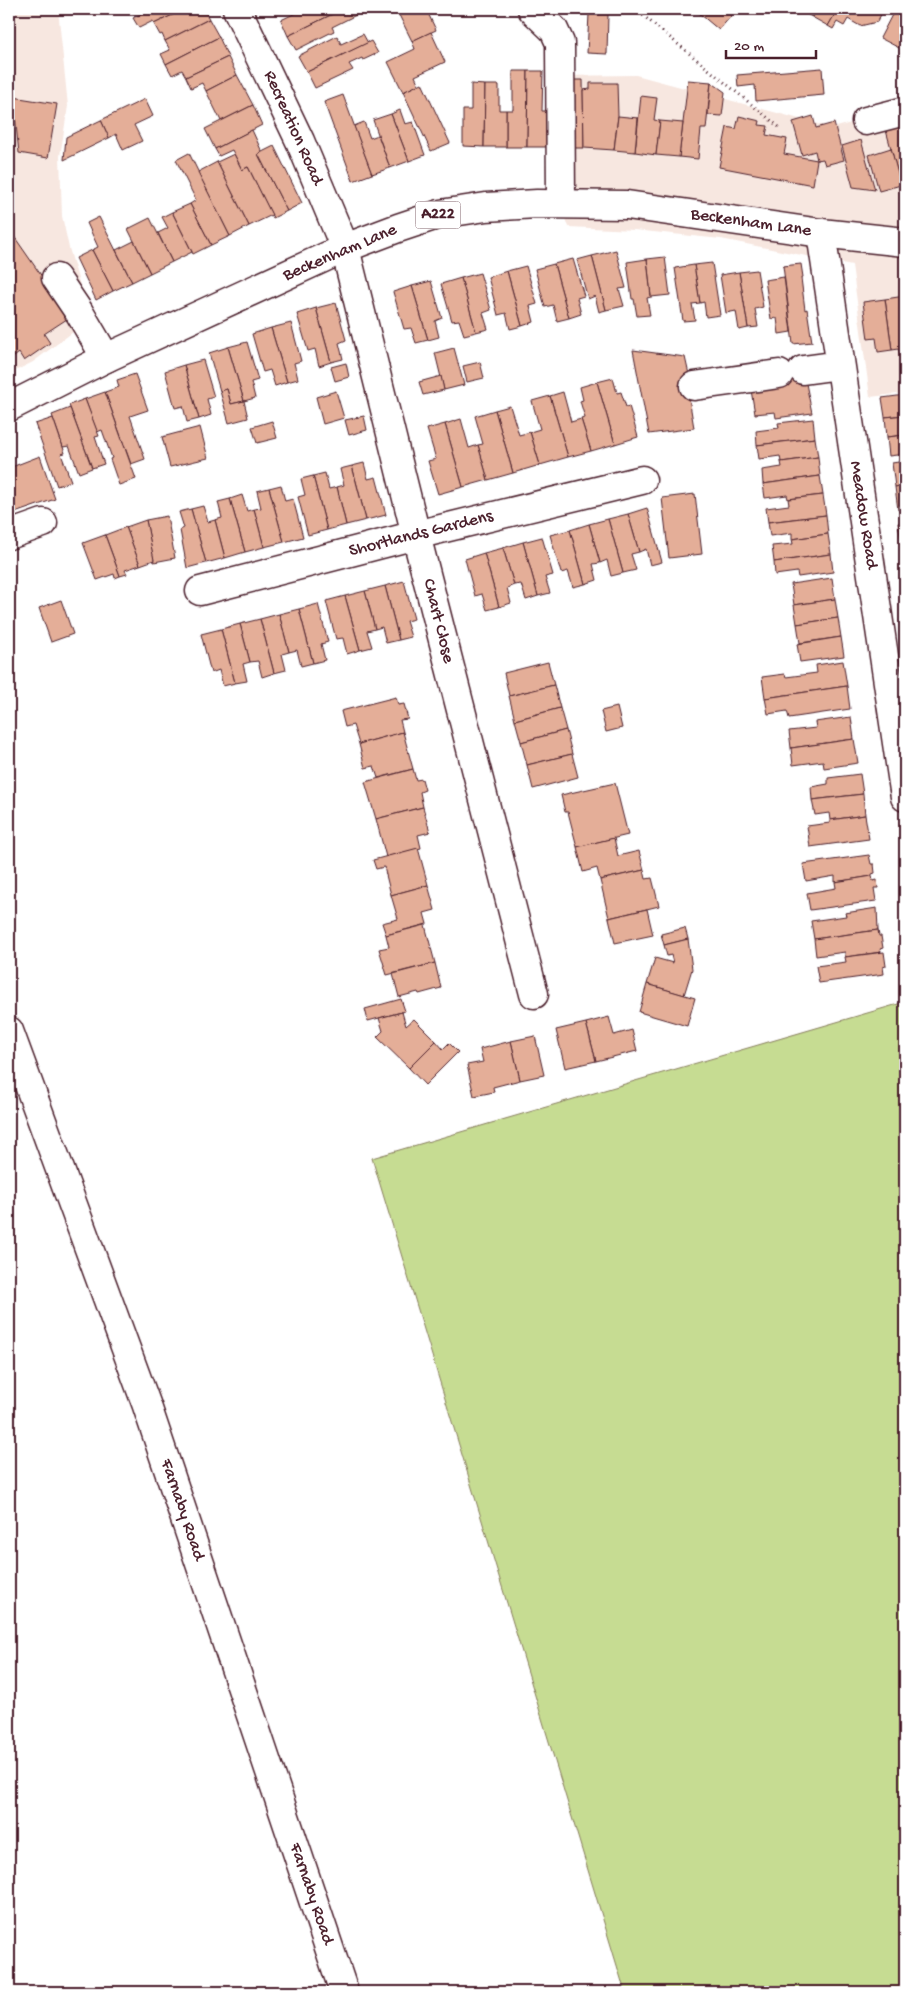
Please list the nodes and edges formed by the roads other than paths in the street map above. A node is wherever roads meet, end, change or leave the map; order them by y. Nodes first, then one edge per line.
1 (238, 9) edge
2 (532, 9) edge
3 (905, 111) edge
4 (866, 121) dead end
5 (560, 203) junction
6 (821, 233) junction
7 (905, 242) edge
8 (345, 248) junction
9 (56, 278) dead end
10 (106, 358) junction
11 (840, 365) junction
12 (694, 386) dead end
13 (9, 407) edge
14 (642, 480) dead end
15 (43, 523) dead end
16 (9, 535) edge
17 (416, 535) junction
18 (200, 591) dead end
19 (905, 797) edge
20 (534, 994) dead end
21 (9, 1031) edge
22 (344, 1992) edge

1 - 8 street, Recreation Road
2 - 5 street
3 - 4 street
5 - 6 street, Beckenham Lane / A222
5 - 8 street, Beckenham Lane / A222
6 - 7 street, Beckenham Lane / A222
6 - 11 street, Meadow Road
8 - 10 street, Beckenham Lane / A222
8 - 17 street, Chart Close
9 - 10 street
10 - 13 street, Beckenham Lane / A222
11 - 12 street
11 - 19 street, Meadow Road
14 - 17 street, Shortlands Gardens
15 - 16 street
17 - 18 street, Shortlands Gardens
17 - 20 street, Chart Close
21 - 22 street, Farnaby Road

